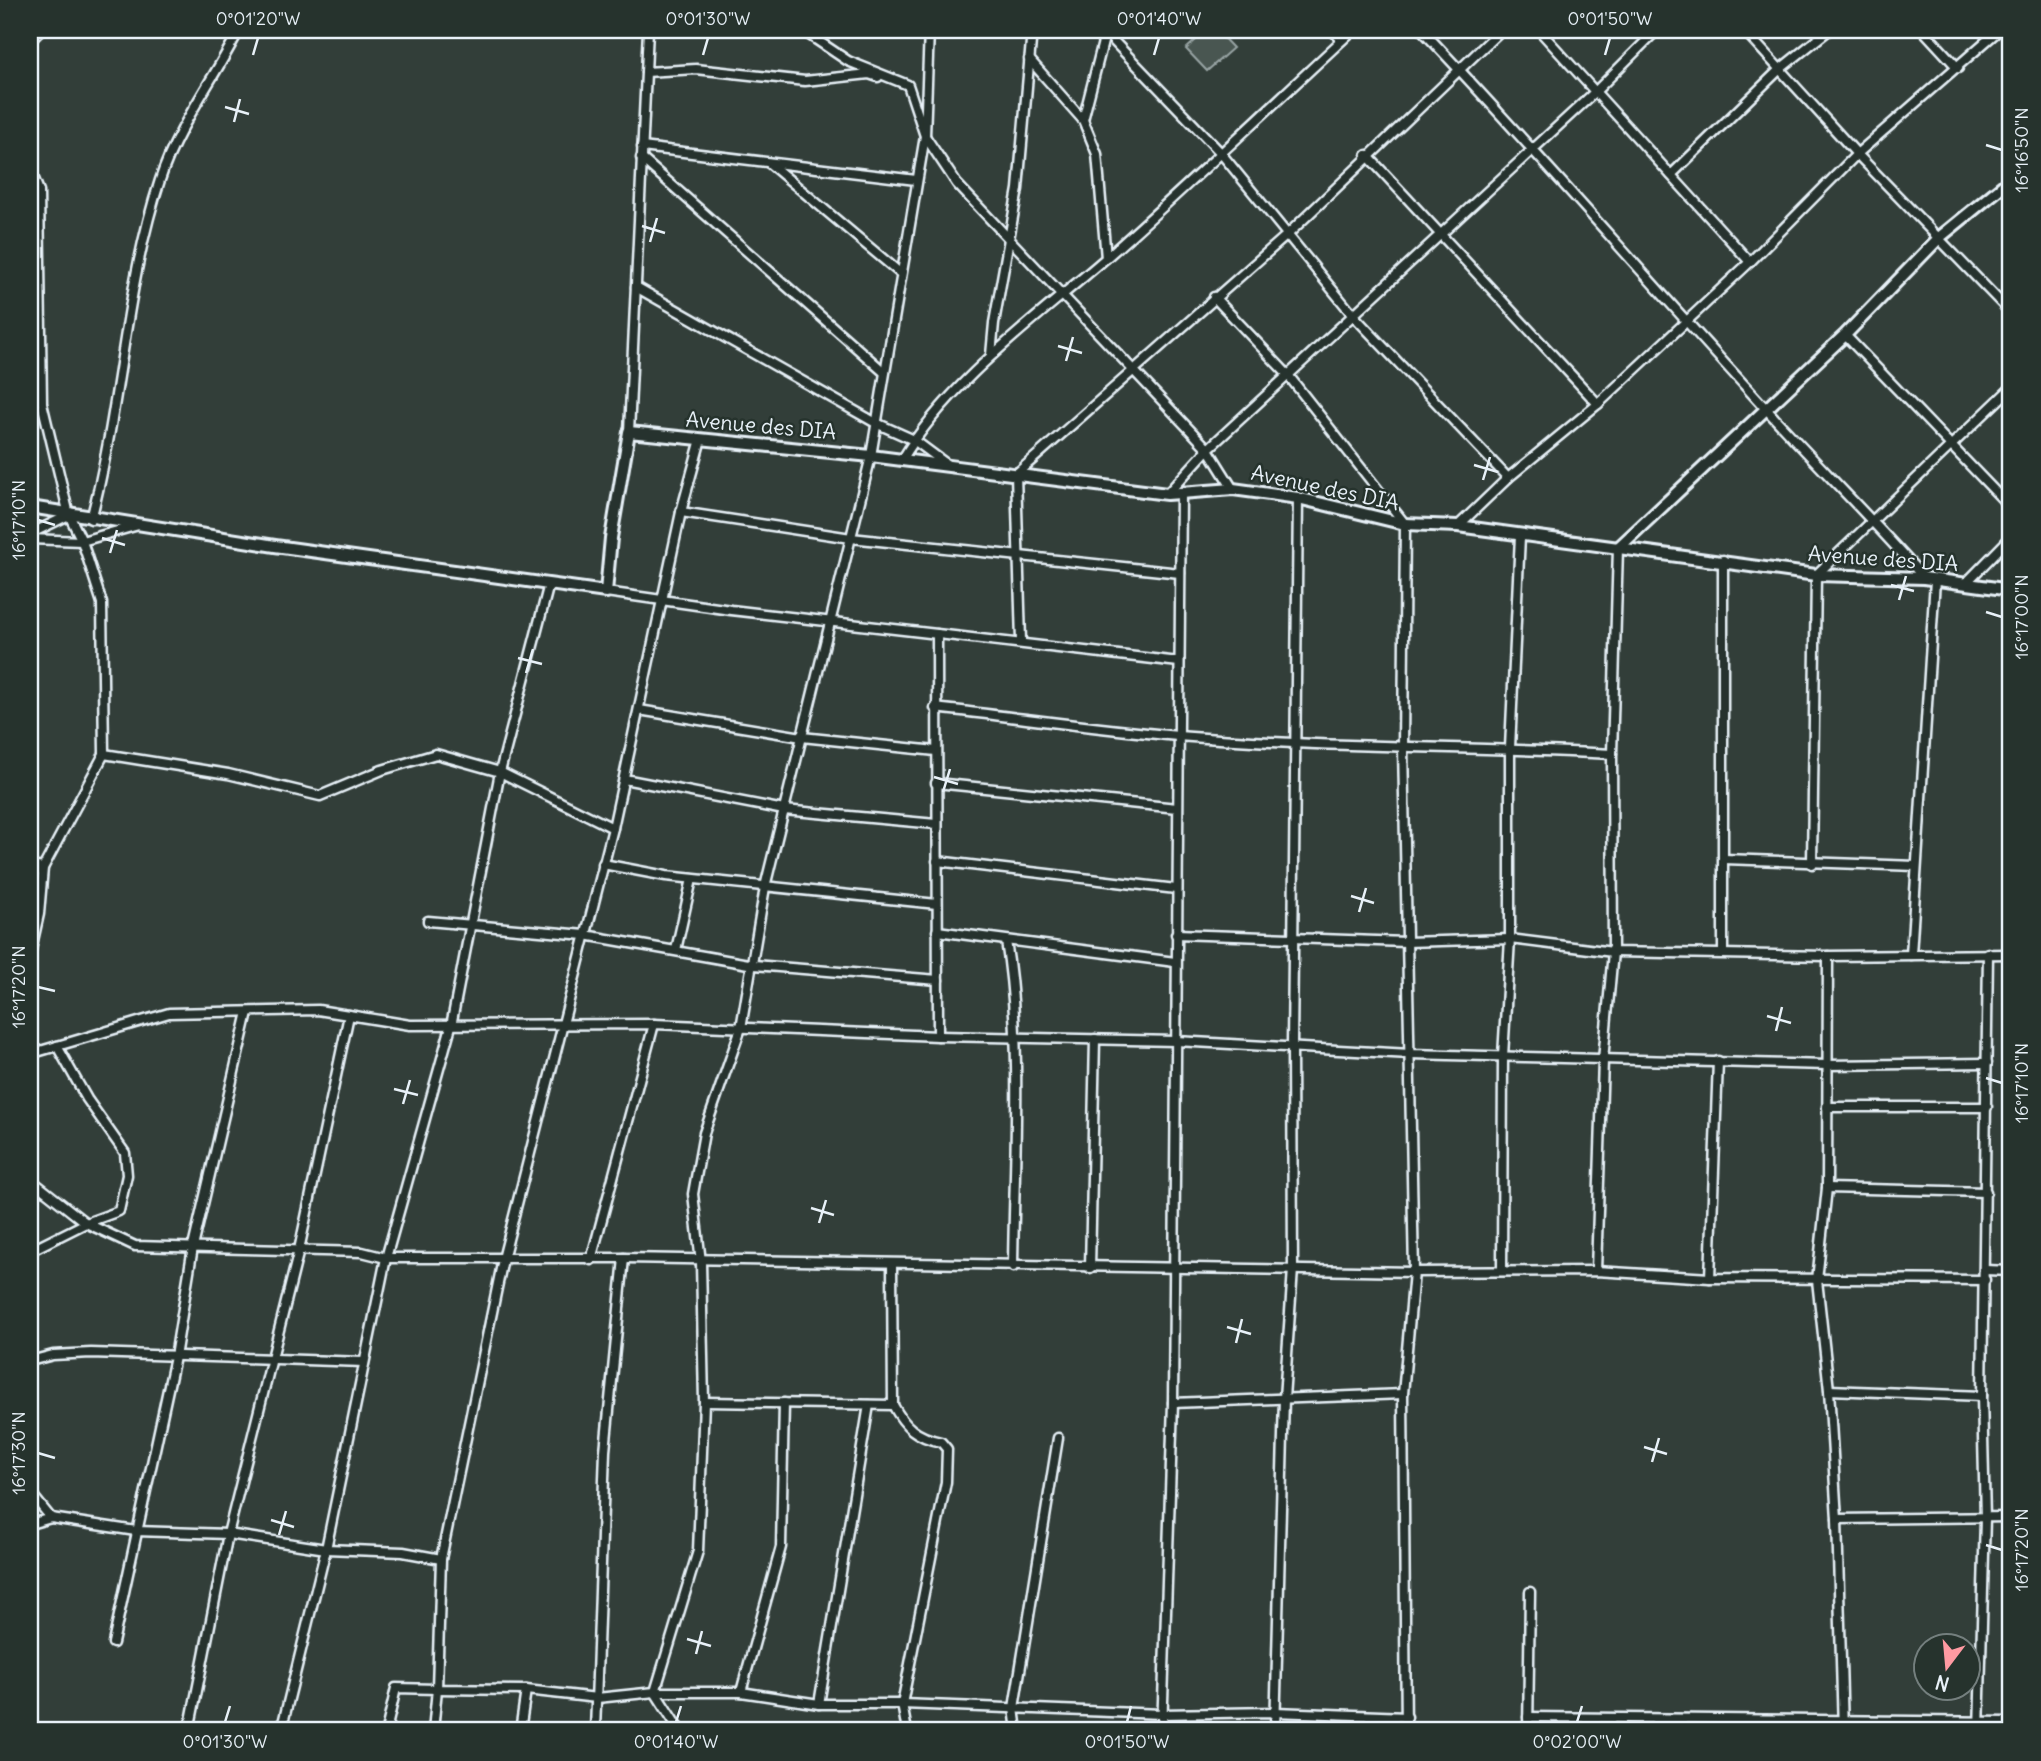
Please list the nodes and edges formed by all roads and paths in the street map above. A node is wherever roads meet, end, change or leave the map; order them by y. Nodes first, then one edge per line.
1 (41, 30) edge
2 (239, 30) edge
3 (640, 30) edge
4 (648, 30) edge
5 (802, 30) edge
6 (929, 30) edge
7 (1032, 30) edge
8 (1104, 30) edge
9 (1332, 30) edge
10 (1353, 30) edge
11 (1422, 30) edge
12 (1501, 30) edge
13 (1539, 30) edge
14 (1657, 30) edge
15 (1744, 30) edge
16 (1829, 30) edge
17 (1923, 30) edge
18 (1999, 30) edge
19 (1342, 40) junction
20 (30, 41) edge
21 (646, 43) junction
22 (1029, 59) junction
23 (1459, 68) junction
24 (1958, 68) junction
25 (1779, 71) junction
26 (646, 72) junction
27 (908, 85) junction
28 (1595, 92) junction
29 (1083, 120) junction
30 (925, 136) junction
31 (642, 147) junction
32 (1534, 148) junction
33 (1220, 152) junction
34 (1857, 154) junction
35 (1367, 155) junction
36 (641, 158) junction
37 (769, 163) junction
38 (30, 169) edge
39 (1671, 175) junction
40 (2011, 179) edge
41 (916, 180) junction
42 (1287, 235) junction
43 (1440, 235) junction
44 (1940, 237) junction
45 (1007, 239) junction
46 (1106, 258) junction
47 (1750, 262) junction
48 (900, 273) junction
49 (636, 287) junction
50 (1064, 293) junction
51 (1214, 297) junction
52 (2011, 313) edge
53 (1353, 315) junction
54 (1685, 320) junction
55 (30, 334) edge
56 (1845, 335) junction
57 (40, 344) junction
58 (992, 355) junction
59 (1134, 369) junction
60 (884, 372) junction
61 (1288, 375) junction
62 (2011, 388) edge
63 (1598, 404) junction
64 (1765, 409) junction
65 (876, 423) junction
66 (629, 432) junction
67 (701, 439) junction
68 (914, 440) junction
69 (1951, 445) junction
70 (1208, 449) junction
71 (871, 456) junction
72 (902, 460) junction
73 (949, 466) junction
74 (1016, 474) junction
75 (1508, 478) junction
76 (1233, 489) junction
77 (1181, 493) junction
78 (1167, 494) junction
79 (1298, 498) junction
80 (30, 507) edge
81 (2011, 508) edge
82 (681, 512) junction
83 (69, 515) junction
84 (91, 519) junction
85 (1872, 519) junction
86 (145, 523) junction
87 (1405, 524) junction
88 (1458, 526) junction
89 (30, 536) edge
90 (1520, 537) junction
91 (2011, 537) edge
92 (851, 538) junction
93 (82, 541) junction
94 (1618, 548) junction
95 (1017, 557) junction
96 (1723, 561) junction
97 (1180, 573) junction
98 (1816, 575) junction
99 (1930, 579) junction
100 (549, 584) junction
101 (1965, 584) junction
102 (2011, 590) edge
103 (606, 592) junction
104 (662, 601) junction
105 (831, 620) junction
106 (937, 634) junction
107 (1021, 641) junction
108 (1179, 662) junction
109 (935, 708) junction
110 (639, 710) junction
111 (1178, 736) junction
112 (802, 737) junction
113 (1295, 741) junction
114 (1403, 748) junction
115 (1510, 748) junction
116 (936, 751) junction
117 (104, 754) junction
118 (1612, 754) junction
119 (500, 772) junction
120 (624, 779) junction
121 (936, 783) junction
122 (1177, 808) junction
123 (784, 810) junction
124 (936, 824) junction
125 (613, 828) junction
126 (1724, 859) junction
127 (937, 861) junction
128 (603, 864) junction
129 (1812, 864) junction
130 (30, 866) edge
131 (1916, 866) junction
132 (43, 868) junction
133 (30, 873) edge
134 (692, 878) junction
135 (765, 887) junction
136 (1176, 889) junction
137 (937, 904) junction
138 (428, 921) dead end
139 (470, 925) junction
140 (937, 932) junction
141 (1176, 934) junction
142 (585, 935) junction
143 (1293, 937) junction
144 (1510, 939) junction
145 (1006, 941) junction
146 (1406, 942) junction
147 (676, 950) junction
148 (1614, 952) junction
149 (1723, 952) junction
150 (1987, 953) junction
151 (30, 954) edge
152 (2011, 954) edge
153 (1911, 955) junction
154 (1828, 956) junction
155 (1175, 962) junction
156 (754, 965) junction
157 (938, 980) junction
158 (248, 1012) junction
159 (349, 1015) junction
160 (562, 1023) junction
161 (654, 1024) junction
162 (451, 1026) junction
163 (741, 1028) junction
164 (938, 1036) junction
165 (1013, 1037) junction
166 (1095, 1039) junction
167 (1176, 1041) junction
168 (57, 1046) junction
169 (1292, 1046) junction
170 (30, 1054) edge
171 (1410, 1054) junction
172 (1503, 1056) junction
173 (1603, 1060) junction
174 (1718, 1061) junction
175 (1987, 1063) junction
176 (1827, 1065) junction
177 (1827, 1107) junction
178 (1987, 1107) junction
179 (30, 1179) edge
180 (1827, 1188) junction
181 (1986, 1192) junction
182 (86, 1223) junction
183 (193, 1247) junction
184 (299, 1250) junction
185 (30, 1251) edge
186 (386, 1258) junction
187 (624, 1258) junction
188 (503, 1259) junction
189 (591, 1260) junction
190 (701, 1262) junction
191 (892, 1264) junction
192 (1013, 1267) junction
193 (1090, 1268) junction
194 (1173, 1268) junction
195 (1293, 1269) junction
196 (1502, 1270) junction
197 (1985, 1270) junction
198 (1596, 1271) junction
199 (2011, 1271) edge
200 (1413, 1272) junction
201 (1710, 1278) junction
202 (1817, 1280) junction
203 (1986, 1280) junction
204 (175, 1357) junction
205 (270, 1360) junction
206 (30, 1361) edge
207 (365, 1363) junction
208 (1829, 1390) junction
209 (1403, 1394) junction
210 (1982, 1396) junction
211 (1284, 1398) junction
212 (704, 1402) junction
213 (784, 1403) junction
214 (1173, 1404) junction
215 (869, 1405) junction
216 (893, 1405) junction
217 (1058, 1438) dead end
218 (30, 1492) edge
219 (2011, 1517) edge
220 (51, 1518) junction
221 (1985, 1518) junction
222 (1837, 1519) junction
223 (30, 1524) edge
224 (136, 1531) junction
225 (228, 1535) junction
226 (326, 1549) junction
227 (441, 1559) junction
228 (1530, 1592) dead end
229 (113, 1643) dead end
230 (437, 1689) junction
231 (526, 1690) junction
232 (655, 1692) junction
233 (741, 1692) junction
234 (597, 1698) junction
235 (819, 1704) junction
236 (902, 1704) junction
237 (1014, 1708) junction
238 (1275, 1712) junction
239 (1162, 1714) junction
240 (1407, 1717) junction
241 (1528, 1717) junction
242 (1843, 1719) junction
243 (2011, 1722) edge
244 (1979, 1726) edge
245 (188, 1731) edge
246 (281, 1731) edge
247 (386, 1731) edge
248 (433, 1731) edge
249 (520, 1731) edge
250 (595, 1731) edge
251 (680, 1731) edge
252 (907, 1731) edge
253 (1017, 1731) edge
254 (1162, 1731) edge
255 (1275, 1731) edge
256 (1406, 1731) edge
257 (1528, 1731) edge
258 (1843, 1731) edge

1 - 20 street
2 - 84 street
3 - 21 street
4 - 21 street
5 - 27 street
6 - 30 street
7 - 22 street
8 - 29 street
8 - 33 street
9 - 19 street
10 - 19 street
11 - 23 street
12 - 23 street
13 - 28 street
14 - 28 street
15 - 25 street
16 - 25 street
17 - 24 street
18 - 24 street
19 - 33 street
21 - 26 street
22 - 29 street
22 - 45 street
23 - 32 street
23 - 35 street
24 - 34 street
25 - 34 street
25 - 39 street
26 - 27 street
26 - 31 street
27 - 30 street
28 - 32 street
28 - 39 street
29 - 46 street
30 - 41 street
30 - 45 street
31 - 36 street
31 - 37 street
32 - 43 street
32 - 54 street
33 - 42 street
33 - 46 street
34 - 44 street
34 - 47 street
35 - 42 street
35 - 43 street
36 - 49 street
36 - 60 street
37 - 41 street
37 - 48 street
38 - 57 street
39 - 47 street
40 - 44 street
41 - 48 street
42 - 51 street
42 - 53 street
43 - 53 street
43 - 63 street
44 - 52 street
44 - 56 street
45 - 50 street
45 - 58 street
46 - 50 street
47 - 54 street
48 - 60 street
49 - 65 street
49 - 66 street
50 - 58 street
50 - 59 street
51 - 59 street
51 - 61 street
53 - 61 street
53 - 75 street
54 - 63 street
54 - 64 street
55 - 57 street
56 - 64 street
56 - 69 street
57 - 83 street
58 - 68 street
59 - 70 street
59 - 74 street
60 - 65 street
61 - 70 street
61 - 87 street
62 - 69 street
63 - 75 street
64 - 85 street
64 - 94 street
65 - 68 street
65 - 71 street
66 - 67 street, Avenue des DIA
66 - 103 street
67 - 71 street, Avenue des DIA
67 - 82 street
68 - 72 street
68 - 73 street
69 - 81 street
69 - 85 street
70 - 76 street
70 - 78 street
71 - 72 street, Avenue des DIA
71 - 92 street
72 - 73 street, Avenue des DIA
73 - 74 street, Avenue des DIA
74 - 78 street, Avenue des DIA
74 - 95 street
75 - 88 street
76 - 77 street, Avenue des DIA
76 - 79 street, Avenue des DIA
77 - 78 street, Avenue des DIA
77 - 97 street
79 - 87 street, Avenue des DIA
79 - 113 street
80 - 83 street
82 - 92 street
82 - 104 street
83 - 84 street
83 - 89 street
83 - 93 street
84 - 86 street
85 - 98 street
85 - 99 street
86 - 93 street
86 - 100 street
87 - 88 street, Avenue des DIA
87 - 114 street
88 - 90 street, Avenue des DIA
89 - 93 street
90 - 94 street, Avenue des DIA
90 - 115 street
91 - 101 street
92 - 95 street
92 - 105 street
93 - 117 street
94 - 96 street, Avenue des DIA
94 - 118 street
95 - 97 street
95 - 107 street
96 - 98 street, Avenue des DIA
96 - 126 street
97 - 108 street
98 - 99 street, Avenue des DIA
98 - 129 street
99 - 101 street, Avenue des DIA
99 - 131 street
100 - 103 street
100 - 119 street
101 - 102 street, Avenue des DIA
103 - 104 street
104 - 105 street
104 - 110 street
105 - 106 street
105 - 112 street
106 - 107 street
106 - 109 street
107 - 108 street
108 - 111 street
109 - 111 street
109 - 116 street
110 - 112 street
110 - 120 street
111 - 113 street
111 - 122 street
112 - 116 street
112 - 123 street
113 - 114 street
113 - 143 street
114 - 115 street
114 - 146 street
115 - 118 street
115 - 144 street
116 - 121 street
117 - 119 street
117 - 132 street
118 - 148 street
119 - 125 street
119 - 139 street
120 - 123 street
120 - 125 street
121 - 122 street
121 - 124 street
122 - 136 street
123 - 124 street
123 - 135 street
124 - 127 street
125 - 128 street
126 - 129 street
126 - 149 street
127 - 136 street
127 - 137 street
128 - 134 street
128 - 142 street
129 - 131 street
130 - 132 street
131 - 153 street
132 - 133 street
132 - 151 street
134 - 135 street
134 - 147 street
135 - 137 street
135 - 156 street
136 - 141 street
137 - 140 street
138 - 139 street
139 - 142 street
139 - 162 street
140 - 145 street
140 - 157 street
141 - 143 street
141 - 155 street
142 - 147 street
142 - 160 street
143 - 146 street
143 - 169 street
144 - 146 street
144 - 148 street
144 - 172 street
145 - 155 street
145 - 165 street
146 - 171 street
147 - 156 street
148 - 149 street
148 - 173 street
149 - 154 street
150 - 152 street
150 - 153 street
150 - 175 street
153 - 154 street
154 - 176 street
155 - 167 street
156 - 157 street
156 - 163 street
157 - 164 street
158 - 159 street
158 - 168 street
158 - 183 street
159 - 162 street
159 - 184 street
160 - 161 street
160 - 162 street
160 - 188 street
161 - 163 street
161 - 189 street
162 - 186 street
163 - 164 street
163 - 190 street
164 - 165 street
165 - 166 street
165 - 192 street
166 - 167 street
166 - 193 street
167 - 169 street
167 - 194 street
168 - 170 street
168 - 182 street
169 - 171 street
169 - 195 street
171 - 172 street
171 - 200 street
172 - 173 street
172 - 196 street
173 - 174 street
173 - 198 street
174 - 176 street
174 - 201 street
175 - 176 street
175 - 178 street
176 - 177 street
177 - 178 street
177 - 180 street
178 - 181 street
179 - 182 street
180 - 181 street
180 - 202 street
181 - 197 street
182 - 183 street
182 - 185 street
183 - 184 street
183 - 204 street
184 - 186 street
184 - 205 street
186 - 188 street
186 - 207 street
187 - 189 street
187 - 190 street
187 - 234 street
188 - 189 street
188 - 227 street
190 - 191 street
190 - 212 street
191 - 192 street
191 - 216 street
192 - 193 street
193 - 194 street
194 - 195 street
194 - 214 street
195 - 200 street
195 - 211 street
196 - 198 street
196 - 200 street
197 - 199 street
197 - 203 street
198 - 201 street
200 - 209 street
201 - 202 street
202 - 203 street
202 - 208 street
203 - 210 street
204 - 205 street
204 - 206 street
204 - 224 street
205 - 207 street
205 - 225 street
207 - 226 street
208 - 210 street
208 - 222 street
209 - 211 street
209 - 240 street
210 - 221 street
211 - 214 street
211 - 238 street
212 - 213 street
212 - 232 street
213 - 215 street
213 - 233 street
214 - 239 street
215 - 216 street
215 - 235 street
216 - 236 street
217 - 237 street
218 - 220 street
219 - 221 street
220 - 223 street
220 - 224 street
221 - 222 street
221 - 244 street
222 - 242 street
224 - 225 street
224 - 229 street
225 - 226 street
225 - 245 street
226 - 227 street
226 - 246 street
227 - 230 street
228 - 241 street
230 - 231 street
230 - 247 street
230 - 248 street
231 - 234 street
231 - 249 street
232 - 233 street
232 - 234 street
232 - 251 street
233 - 235 street
234 - 250 street
235 - 236 street
236 - 237 street
236 - 252 street
237 - 239 street
237 - 253 street
238 - 239 street
238 - 240 street
238 - 255 street
239 - 254 street
240 - 256 street
241 - 242 street
241 - 257 street
242 - 244 street
242 - 258 street
243 - 244 street

